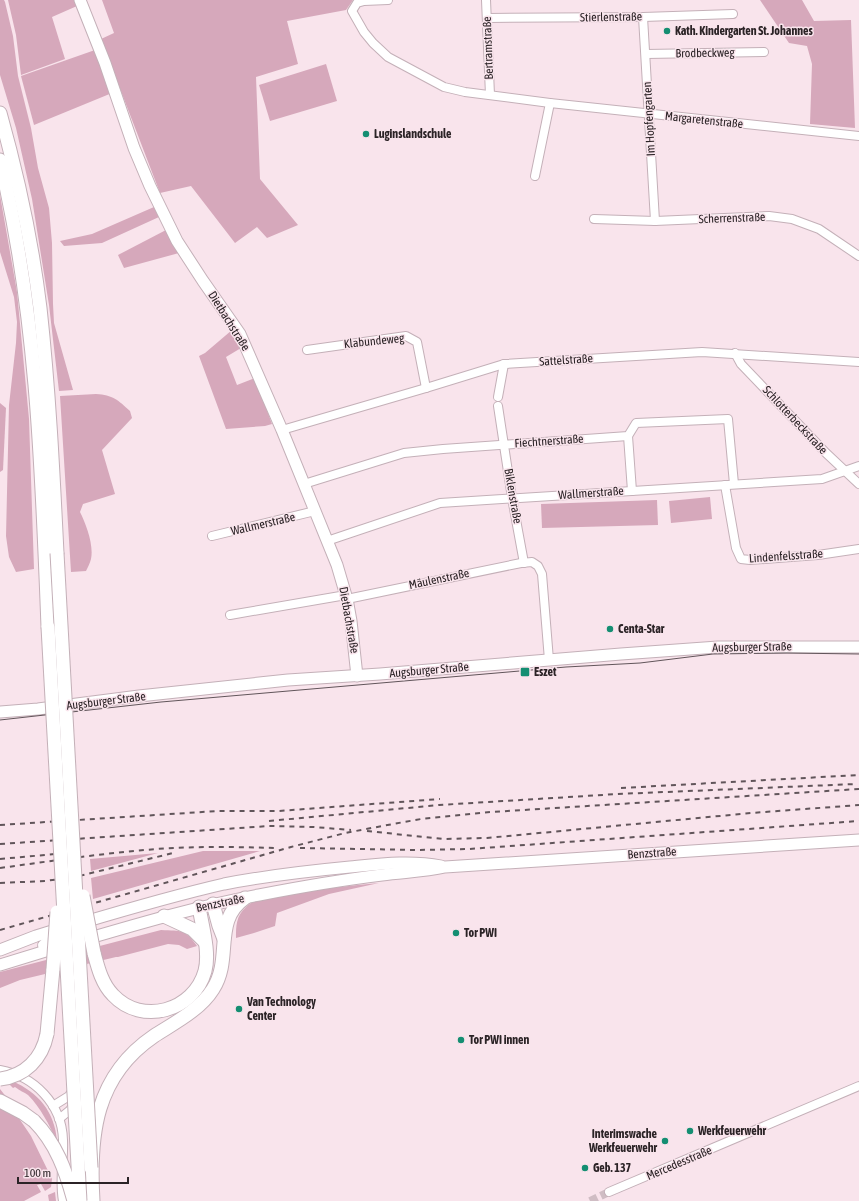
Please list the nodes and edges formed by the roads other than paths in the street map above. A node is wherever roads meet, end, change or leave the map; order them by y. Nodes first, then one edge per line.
1 (80, 0) edge
2 (388, 0) edge
3 (486, 0) edge
4 (733, 14) dead end
5 (644, 17) junction
6 (488, 18) junction
7 (764, 52) dead end
8 (646, 54) junction
9 (490, 95) junction
10 (550, 104) junction
11 (0, 112) edge
12 (648, 114) junction
13 (859, 136) edge
14 (0, 160) edge
15 (535, 176) dead end
16 (594, 219) dead end
17 (654, 221) junction
18 (859, 256) edge
19 (307, 350) dead end
20 (735, 353) junction
21 (859, 362) edge
22 (504, 364) junction
23 (426, 388) junction
24 (498, 397) dead end
25 (498, 406) dead end
26 (282, 430) junction
27 (628, 436) junction
28 (505, 445) junction
29 (859, 466) edge
30 (844, 471) junction
31 (304, 484) junction
32 (734, 484) junction
33 (859, 484) edge
34 (725, 485) junction
35 (632, 491) junction
36 (512, 498) junction
37 (315, 511) junction
38 (212, 536) dead end
39 (328, 541) junction
40 (859, 549) edge
41 (51, 553) junction
42 (528, 562) junction
43 (346, 597) junction
44 (230, 615) dead end
45 (859, 648) edge
46 (549, 660) junction
47 (357, 676) junction
48 (0, 712) edge
49 (859, 840) edge
50 (73, 842) junction
51 (62, 864) junction
52 (445, 867) junction
53 (202, 890) junction
54 (245, 898) junction
55 (161, 900) junction
56 (213, 904) junction
57 (198, 907) junction
58 (164, 916) junction
59 (58, 930) junction
60 (93, 937) junction
61 (224, 939) junction
62 (205, 943) junction
63 (0, 950) edge
64 (46, 951) junction
65 (0, 965) edge
66 (73, 966) junction
67 (0, 1070) edge
68 (79, 1070) junction
69 (0, 1079) edge
70 (859, 1086) edge
71 (0, 1101) edge
72 (54, 1106) junction
73 (59, 1119) junction
74 (91, 1168) junction
75 (609, 1192) tunnel mouth
76 (63, 1201) edge
77 (74, 1201) edge
78 (80, 1201) edge
79 (93, 1201) edge

1 - 26 main road, Dietbachstraße
2 - 9 street, Margaretenstraße
3 - 6 street, Bertramstraße
4 - 5 street, Stierlenstraße
5 - 6 street, Stierlenstraße
5 - 8 street, Im Hopfengarten
6 - 9 street, Bertramstraße
7 - 8 street, Brodbeckweg
8 - 12 street, Im Hopfengarten
9 - 10 street, Margaretenstraße
10 - 12 street, Margaretenstraße
10 - 15 street
11 - 41 highway
12 - 13 street, Margaretenstraße
12 - 17 street, Im Hopfengarten
14 - 41 highway
16 - 17 street, Scherrenstraße
17 - 18 street, Scherrenstraße
19 - 23 street, Klabundeweg
20 - 21 street, Sattelstraße
20 - 22 street, Sattelstraße
20 - 30 street, Schlotterbeckstraße
22 - 23 street, Sattelstraße
22 - 24 street
23 - 26 street, Sattelstraße
25 - 28 street, Biklenstraße
26 - 31 main road, Dietbachstraße
27 - 28 street, Fiechtnerstraße
27 - 32 street
27 - 35 street
28 - 31 street, Fiechtnerstraße
28 - 36 street, Biklenstraße
29 - 30 street, Wallmerstraße
30 - 32 street, Wallmerstraße
30 - 33 street, Schlotterbeckstraße
31 - 37 main road, Dietbachstraße
32 - 34 street, Wallmerstraße
34 - 35 street, Wallmerstraße
34 - 40 street, Lindenfelsstraße
35 - 36 street, Wallmerstraße
36 - 39 street, Wallmerstraße
36 - 42 street, Biklenstraße
37 - 38 street, Wallmerstraße
37 - 39 main road, Dietbachstraße
39 - 43 main road, Dietbachstraße
41 - 50 highway, bridge
41 - 51 highway, bridge
42 - 43 street, Mäulenstraße
42 - 46 street, Biklenstraße
43 - 44 street, Mäulenstraße
43 - 47 main road, Dietbachstraße
45 - 46 main road, Augsburger Straße
46 - 47 main road, Augsburger Straße
47 - 48 main road, Augsburger Straße
49 - 52 main road, Benzstraße
50 - 62 highway, bridge
50 - 74 highway, bridge
51 - 69 highway, bridge
51 - 78 highway, bridge
52 - 53 main road, Benzstraße
52 - 54 main road, Benzstraße
53 - 55 main road, Benzstraße
53 - 56 main road
53 - 57 main road
54 - 56 main road, Benzstraße
54 - 61 highway
55 - 58 main road
55 - 59 main road, Benzstraße
56 - 57 main road, Benzstraße
56 - 61 highway
57 - 58 main road, Benzstraße
57 - 62 highway
58 - 60 main road, Benzstraße
58 - 62 highway
59 - 63 main road, Benzstraße
59 - 64 street
60 - 64 main road, Benzstraße
60 - 66 street
61 - 74 highway, bridge
64 - 65 main road, Benzstraße
64 - 66 street
66 - 68 street
67 - 72 street
68 - 72 street
68 - 73 street
70 - 75 street, Mercedesstraße
71 - 77 highway, bridge
72 - 73 street
73 - 76 street
74 - 79 highway

